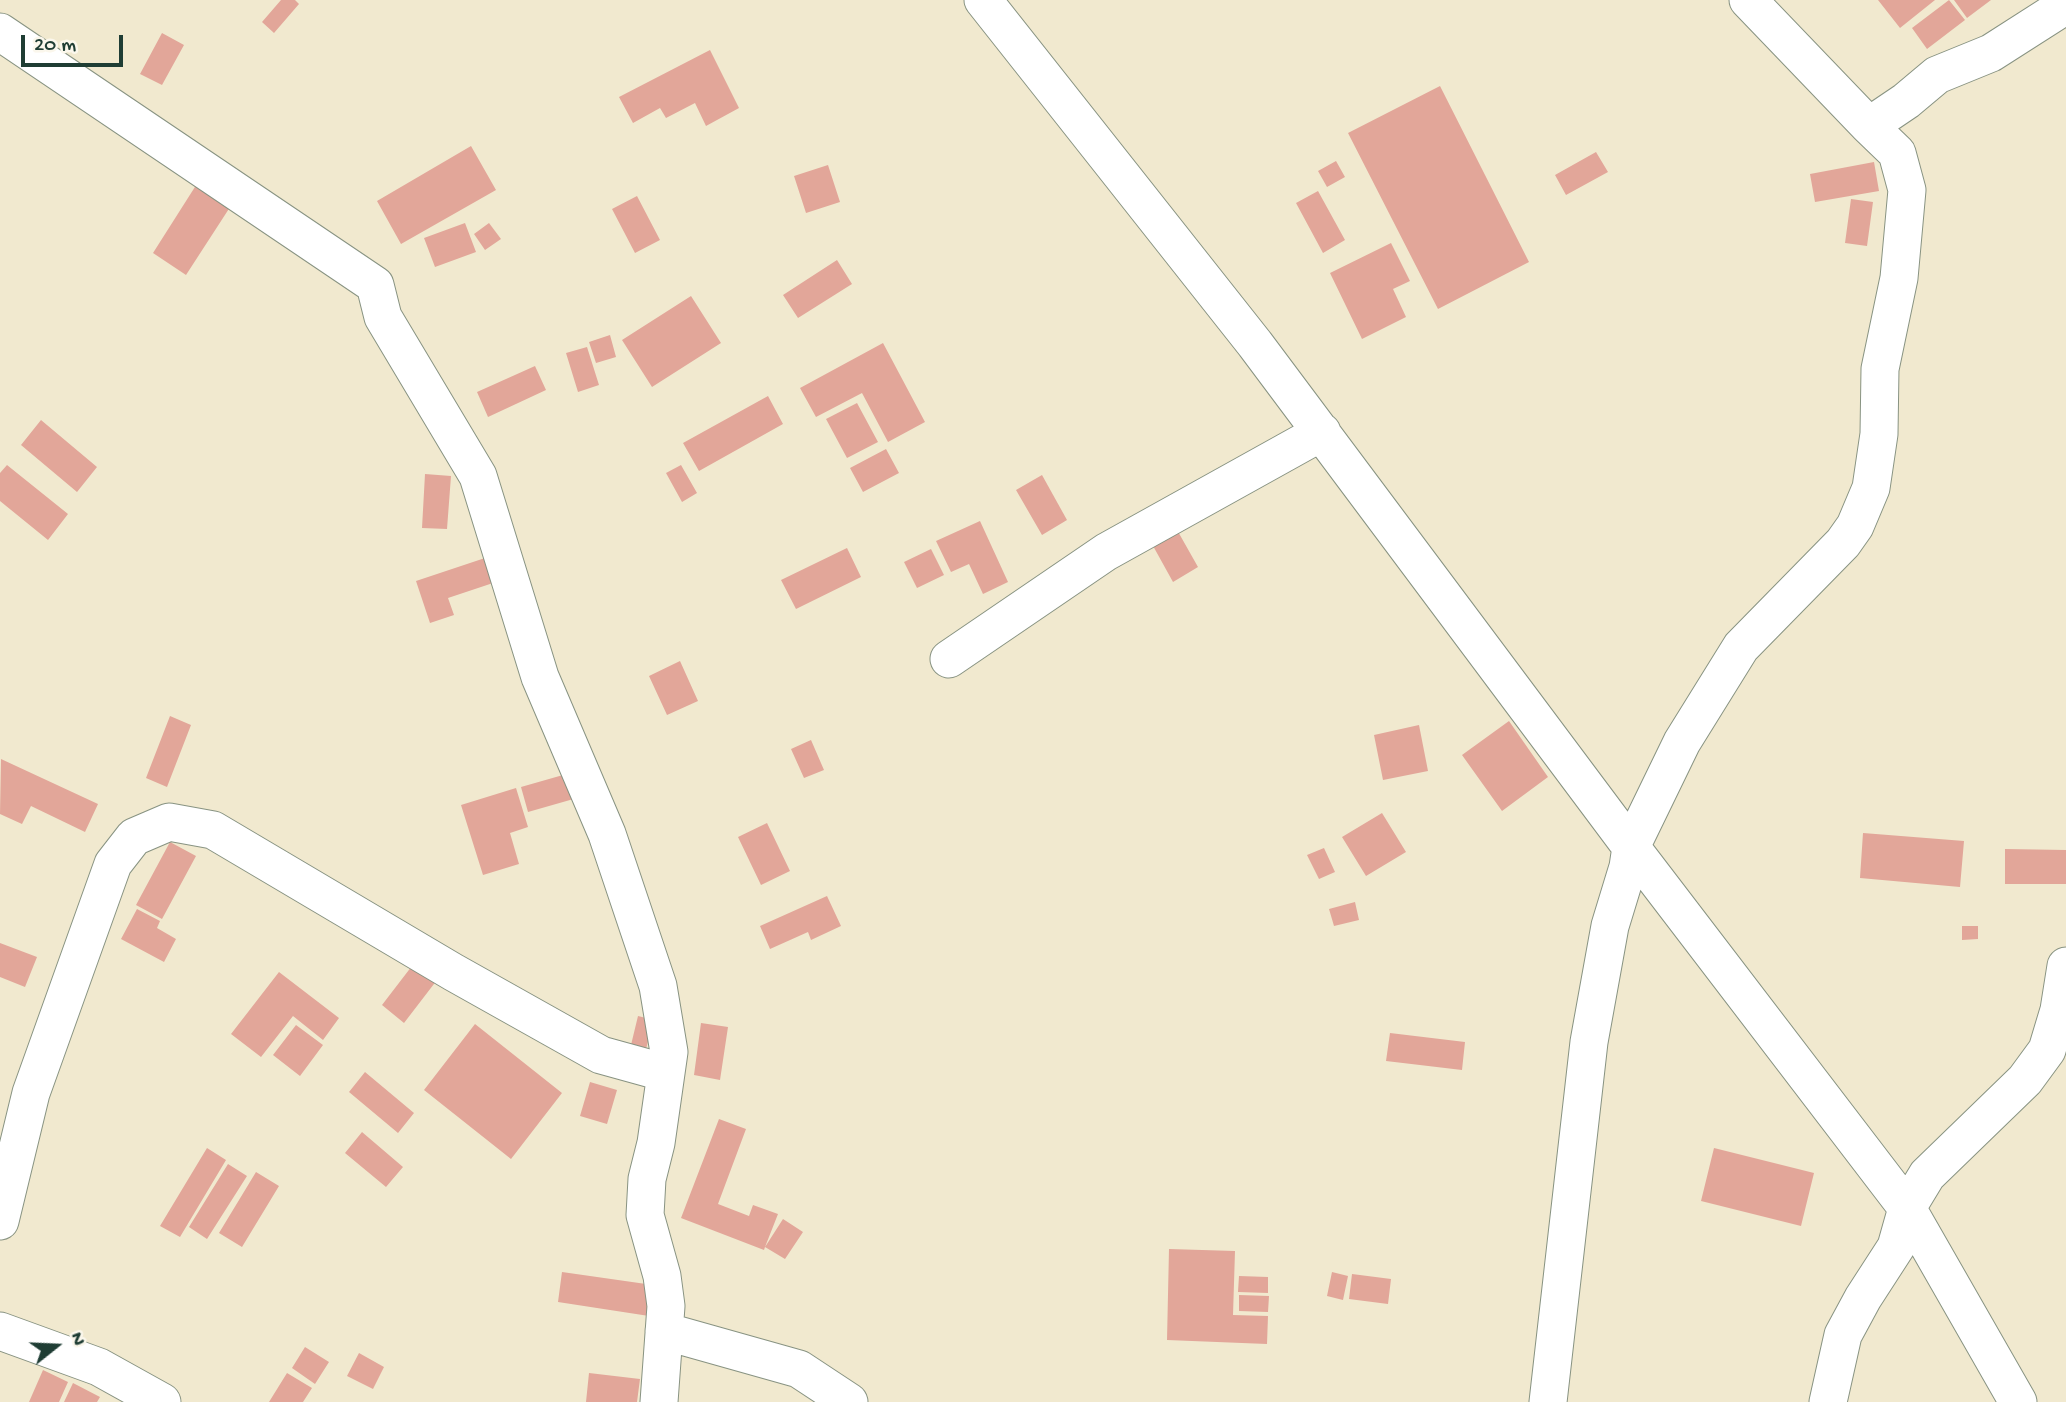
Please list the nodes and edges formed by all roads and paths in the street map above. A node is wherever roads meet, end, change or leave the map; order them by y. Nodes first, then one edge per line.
1 (983, 0) edge
2 (1748, 0) edge
3 (2044, 8) edge
4 (0, 32) edge
5 (1869, 126) junction
6 (1322, 432) junction
7 (948, 659) dead end
8 (1631, 847) junction
9 (2066, 966) edge
10 (666, 1073) junction
11 (1907, 1208) junction
12 (0, 1221) edge
13 (0, 1331) edge
14 (664, 1331) junction
15 (162, 1402) edge
16 (659, 1402) edge
17 (849, 1402) edge
18 (1548, 1402) edge
19 (1828, 1402) edge
20 (2018, 1402) edge

1 - 6 street
2 - 5 street
3 - 5 street
4 - 10 street
5 - 8 street
6 - 7 street
6 - 8 street
8 - 11 street
8 - 18 street
9 - 11 street
10 - 12 street
10 - 14 street
11 - 19 street
11 - 20 street
13 - 15 street
14 - 16 street
14 - 17 street

